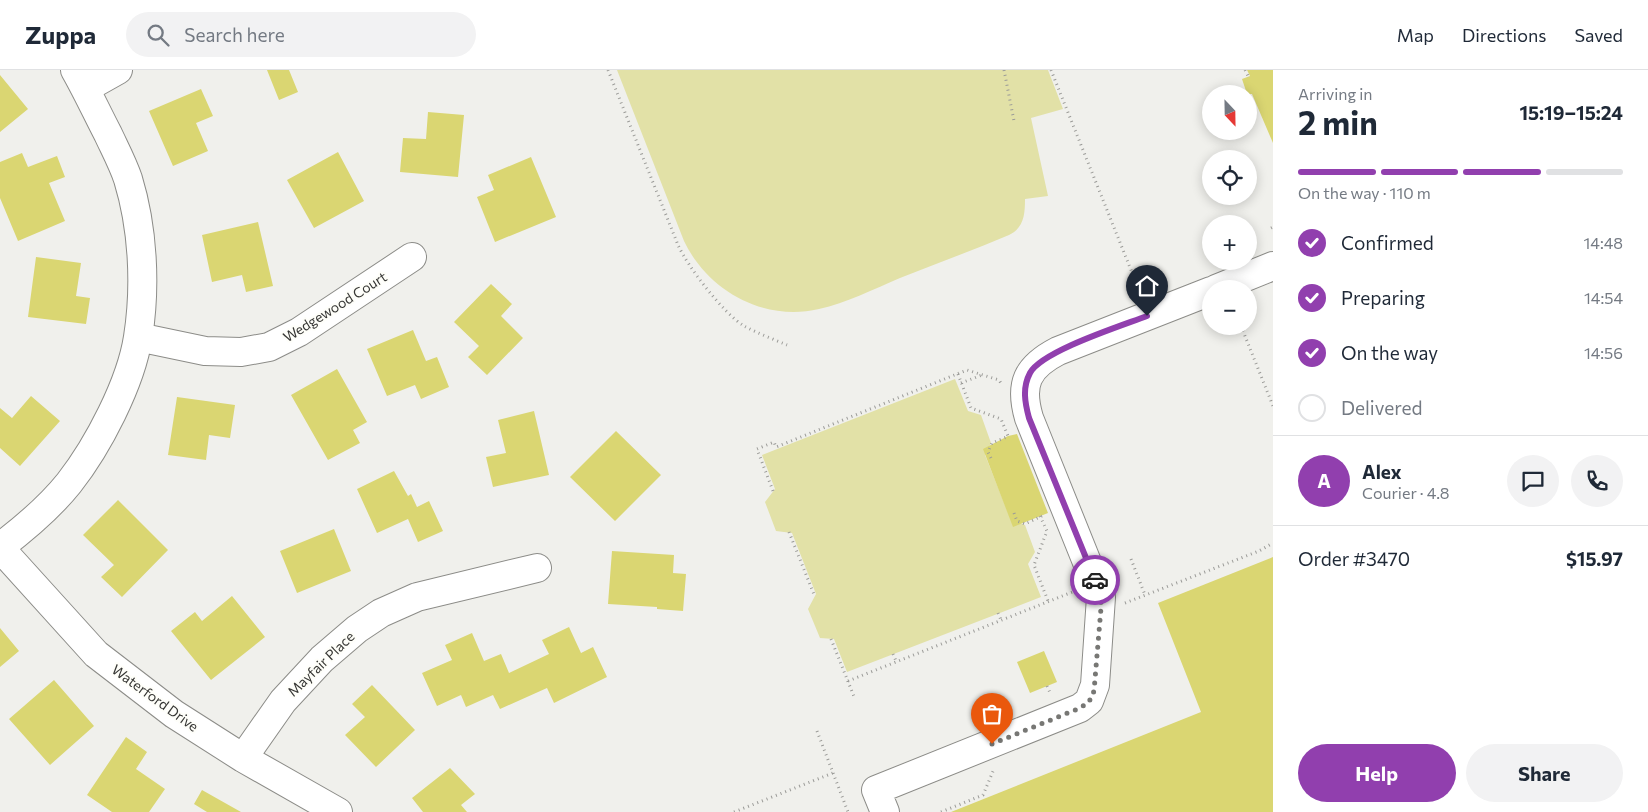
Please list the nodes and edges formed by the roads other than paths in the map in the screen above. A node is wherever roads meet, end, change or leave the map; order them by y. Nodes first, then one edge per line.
1 (118, 70) edge
2 (80, 79) edge
3 (412, 257) dead end
4 (1273, 266) edge
5 (1238, 280) edge
6 (1202, 295) edge
7 (138, 337) junction
8 (0, 548) edge
9 (537, 568) dead end
10 (243, 758) junction
11 (338, 812) edge
12 (885, 812) edge

1 - 2 street
2 - 7 street
3 - 7 street, Wedgewood Court
4 - 5 street
6 - 12 street
7 - 8 street
8 - 10 street, Waterford Drive
9 - 10 street, Mayfair Place
10 - 11 street, Waterford Drive

